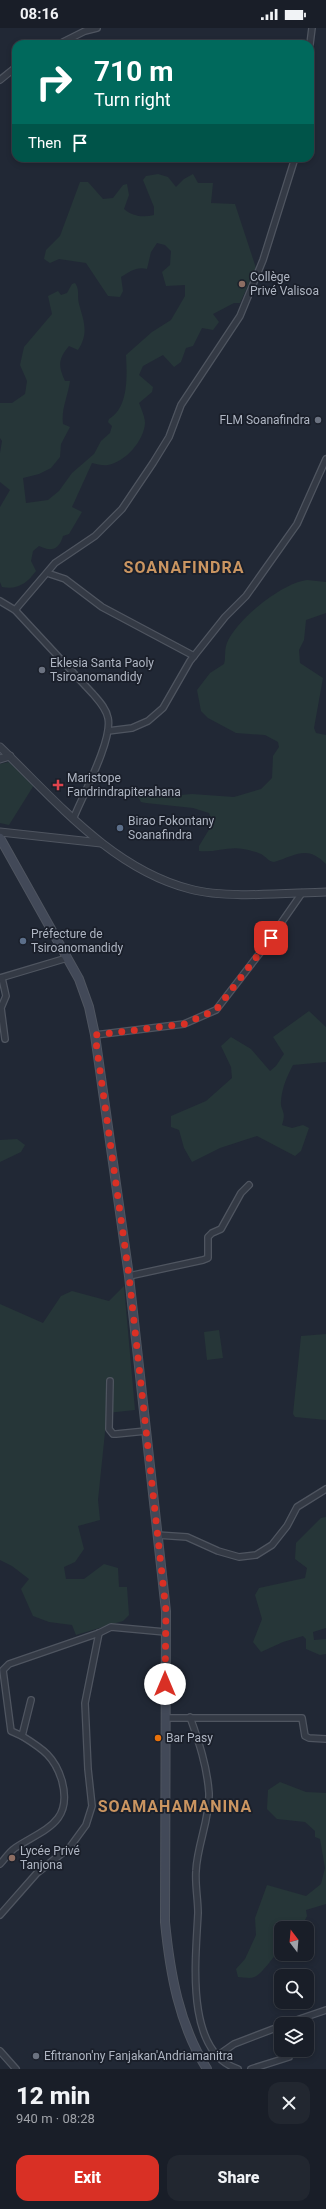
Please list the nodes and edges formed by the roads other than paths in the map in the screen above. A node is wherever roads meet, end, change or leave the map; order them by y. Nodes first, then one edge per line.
1 (96, 28) edge
2 (312, 28) edge
3 (66, 40) edge
4 (310, 40) edge
5 (12, 70) edge
6 (0, 80) edge
7 (294, 162) edge
8 (326, 459) edge
9 (50, 574) dead end
10 (0, 601) edge
11 (15, 610) junction
12 (194, 656) junction
13 (108, 731) junction
14 (0, 747) edge
15 (10, 756) junction
16 (0, 759) edge
17 (74, 817) junction
18 (0, 832) edge
19 (0, 838) edge
20 (101, 843) junction
21 (326, 892) edge
22 (302, 893) junction
23 (67, 958) junction
24 (1, 978) edge
25 (95, 1035) junction
26 (5, 1039) dead end
27 (249, 1185) dead end
28 (129, 1276) junction
29 (110, 1381) dead end
30 (146, 1431) junction
31 (326, 1489) edge
32 (157, 1535) junction
33 (165, 1632) junction
34 (99, 1633) junction
35 (2, 1668) edge
36 (31, 1700) dead end
37 (190, 1717) junction
38 (165, 1718) junction
39 (22, 1736) junction
40 (326, 1739) edge
41 (0, 1864) edge
42 (0, 1915) edge
43 (326, 2010) edge
44 (306, 2017) edge
45 (274, 2029) edge
46 (0, 2051) edge
47 (217, 2056) junction
48 (289, 2057) dead end
49 (16, 2069) edge
50 (208, 2069) edge
51 (238, 2069) edge
52 (252, 2069) edge

1 - 3 street
2 - 4 street
5 - 6 street
7 - 11 street
8 - 12 street
9 - 12 street
10 - 11 street
11 - 13 street
12 - 13 street
13 - 17 street
14 - 15 street
15 - 16 street
15 - 17 street
17 - 20 street
18 - 20 street
19 - 23 main road
20 - 22 street
21 - 22 street
22 - 25 street
23 - 24 street
23 - 25 main road
24 - 26 street
25 - 28 main road
27 - 28 street
28 - 30 main road
29 - 30 street
30 - 32 main road
31 - 32 street
32 - 33 main road
33 - 34 street
33 - 38 main road
34 - 35 street
34 - 42 street
35 - 39 street
36 - 39 street
37 - 38 street
37 - 40 street
37 - 47 street
38 - 50 main road
39 - 41 street
43 - 44 street
45 - 47 street
46 - 49 street
47 - 51 street
48 - 52 street

